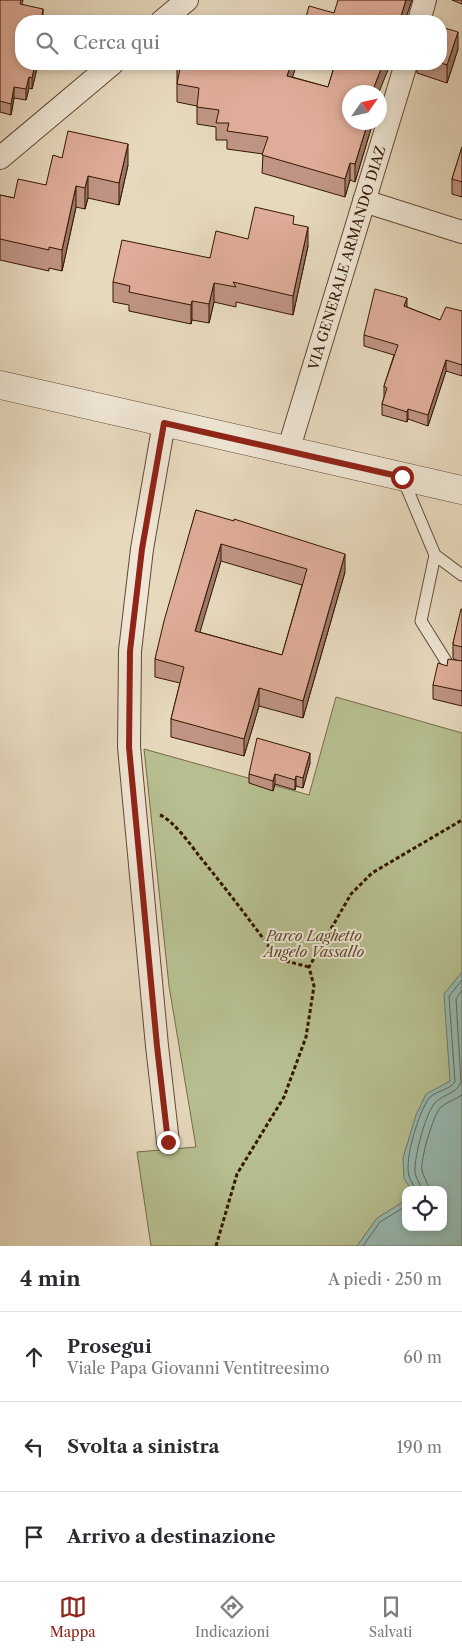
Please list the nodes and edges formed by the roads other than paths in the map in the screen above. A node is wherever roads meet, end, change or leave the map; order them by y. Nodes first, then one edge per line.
1 (188, 0) edge
2 (425, 0) edge
3 (169, 15) edge
4 (421, 15) edge
5 (105, 70) edge
6 (404, 70) edge
7 (0, 158) edge
8 (364, 201) junction
9 (462, 232) edge
10 (0, 386) edge
11 (164, 423) junction
12 (288, 451) junction
13 (402, 477) junction
14 (462, 490) edge
15 (435, 555) junction
16 (462, 575) edge
17 (462, 669) edge
18 (168, 1142) dead end

1 - 3 street
2 - 4 street
5 - 7 street
6 - 8 street, VIA GENERALE ARMANDO DIAZ
8 - 9 street
8 - 12 street, VIA GENERALE ARMANDO DIAZ
10 - 11 street
11 - 12 street
11 - 18 street
12 - 13 street
13 - 14 street
13 - 15 lane
15 - 16 lane
15 - 17 lane

